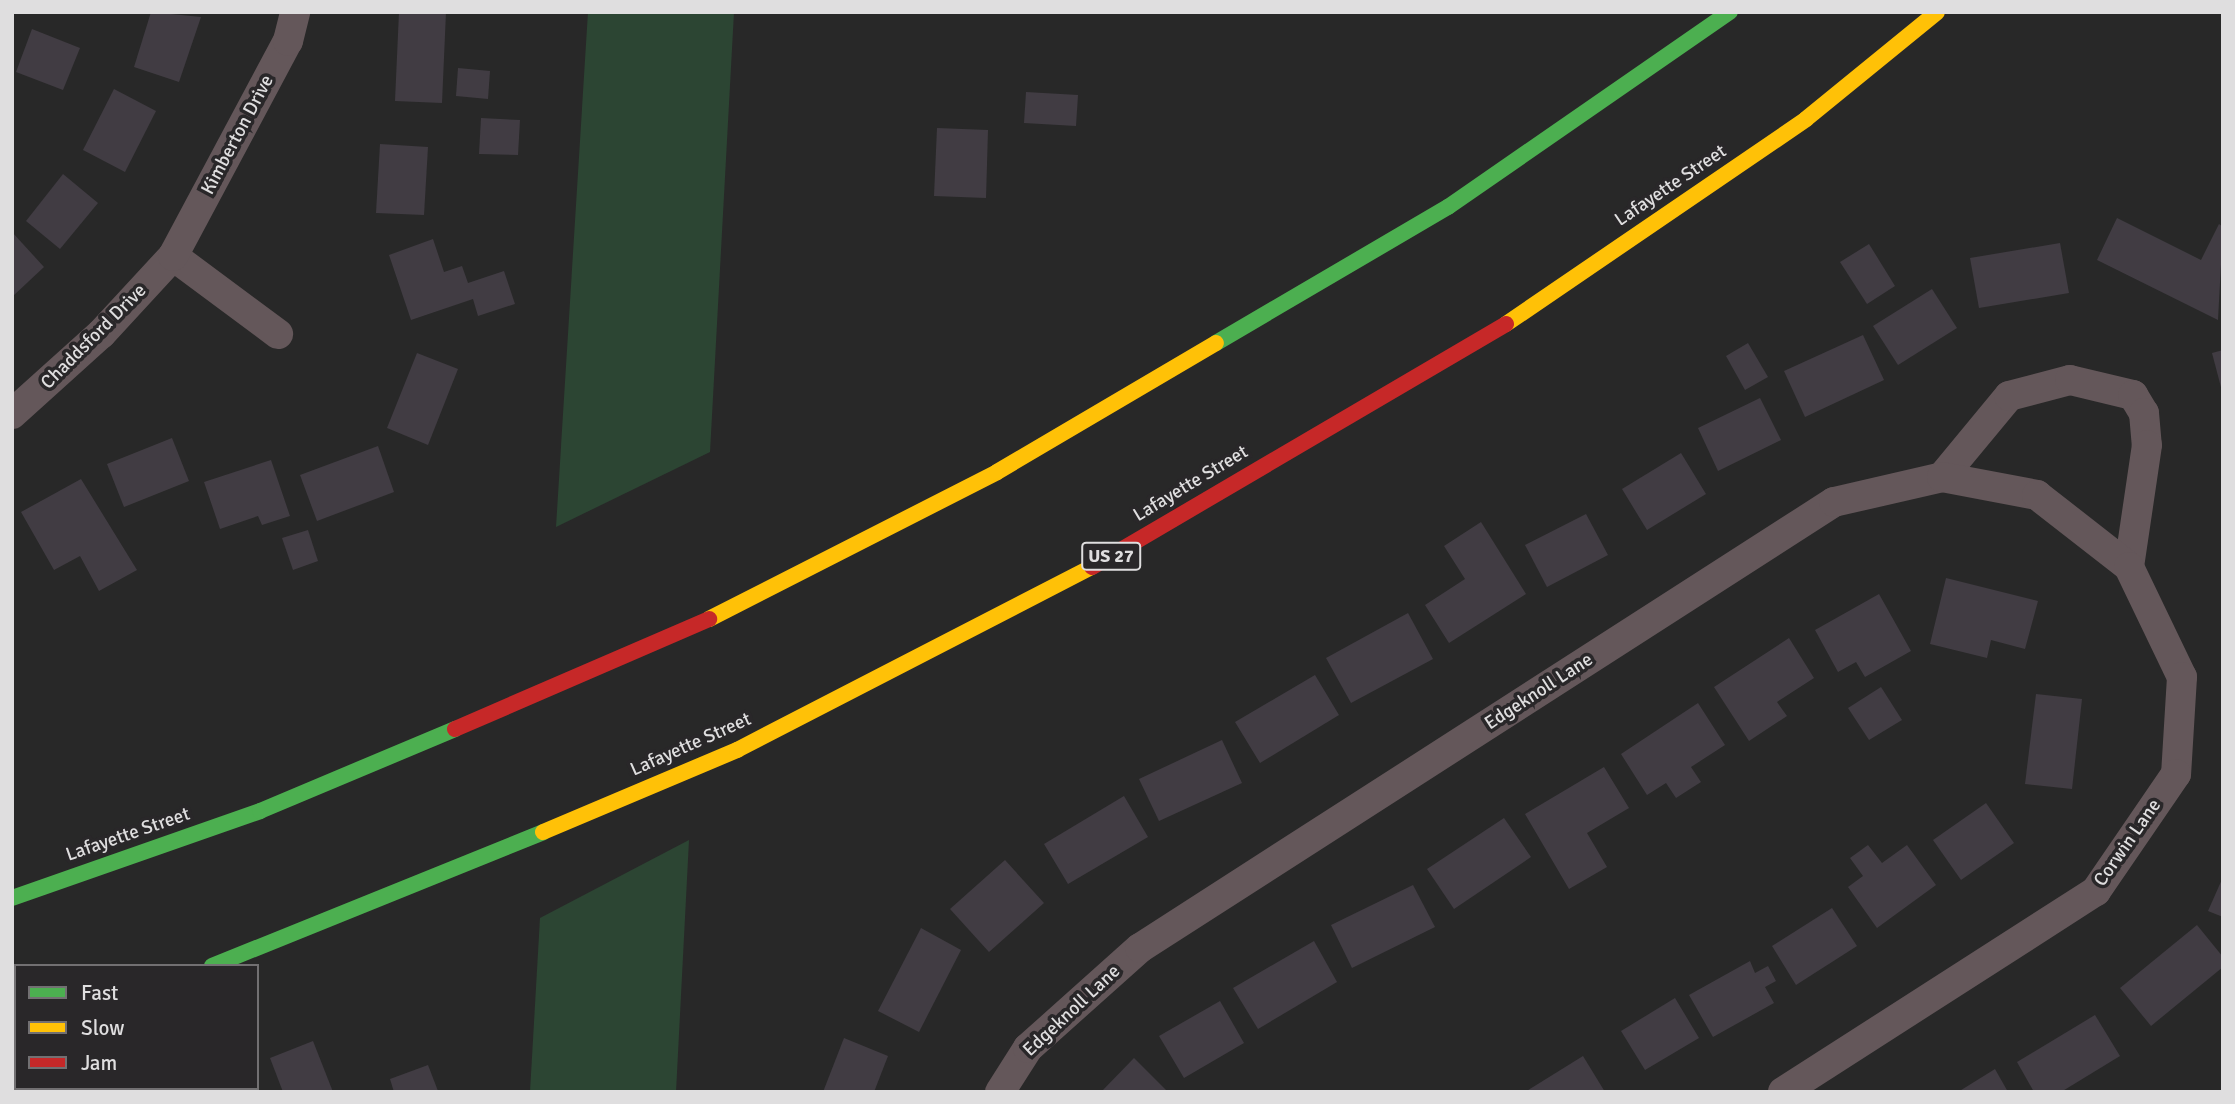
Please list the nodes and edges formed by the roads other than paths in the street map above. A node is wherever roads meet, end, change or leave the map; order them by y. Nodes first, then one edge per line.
1 (295, 12) edge
2 (1730, 12) edge
3 (1937, 12) edge
4 (173, 256) junction
5 (278, 334) dead end
6 (12, 414) edge
7 (1942, 477) junction
8 (2129, 567) junction
9 (12, 898) edge
10 (218, 964) edge
11 (1000, 1092) edge
12 (1783, 1092) edge

1 - 4 street, Kimberton Drive
2 - 9 highway, Lafayette Street
3 - 10 highway, Lafayette Street / US 27
4 - 5 street
4 - 6 street, Chaddsford Drive
7 - 8 street, Edgeknoll Lane
7 - 8 street
7 - 11 street, Edgeknoll Lane
8 - 12 street, Corwin Lane

